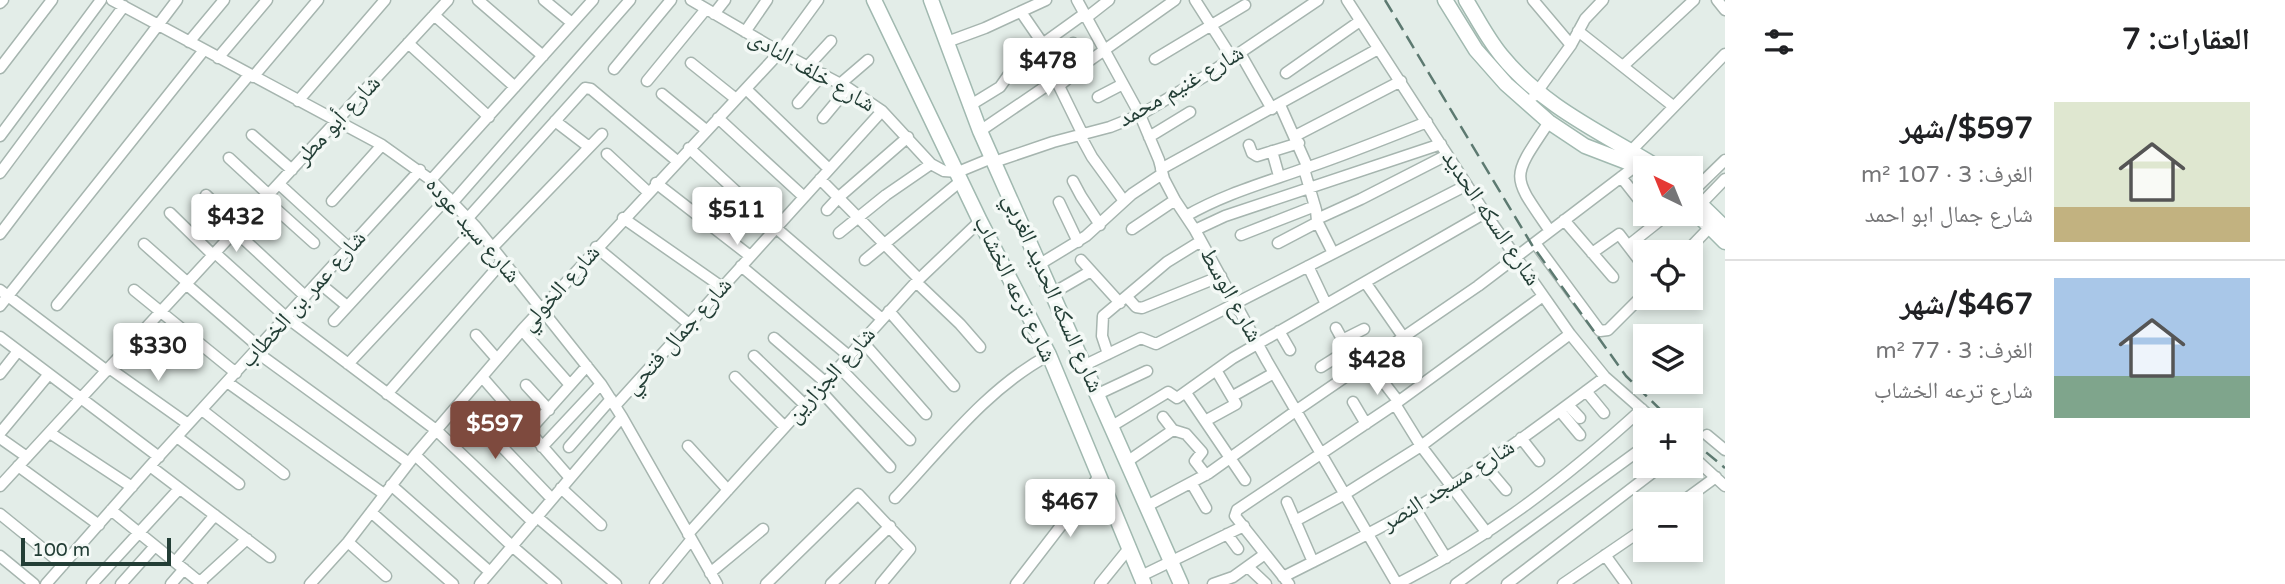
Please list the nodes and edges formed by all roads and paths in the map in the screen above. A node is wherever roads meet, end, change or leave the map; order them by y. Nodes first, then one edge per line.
1 (52, 0) edge
2 (101, 0) edge
3 (112, 0) edge
4 (177, 0) edge
5 (224, 0) edge
6 (267, 0) edge
7 (318, 0) edge
8 (385, 0) edge
9 (448, 0) edge
10 (478, 0) edge
11 (544, 0) edge
12 (593, 0) edge
13 (630, 0) edge
14 (671, 0) edge
15 (692, 0) edge
16 (725, 0) edge
17 (767, 0) edge
18 (818, 0) edge
19 (874, 0) edge
20 (931, 0) edge
21 (1046, 0) edge
22 (1077, 0) edge
23 (1109, 0) edge
24 (1175, 0) edge
25 (1195, 0) edge
26 (1318, 0) edge
27 (1347, 0) edge
28 (1445, 0) edge
29 (1465, 0) edge
30 (1533, 0) edge
31 (1603, 0) edge
32 (1694, 0) edge
33 (1717, 0) edge
34 (127, 5) edge
35 (1245, 5) dead end
36 (1725, 10) edge
37 (710, 12) junction
38 (1021, 12) junction
39 (434, 15) junction
40 (1085, 16) junction
41 (1360, 21) junction
42 (572, 23) junction
43 (157, 24) junction
44 (1212, 25) junction
45 (1578, 31) junction
46 (745, 32) junction
47 (831, 41) dead end
48 (189, 42) junction
49 (947, 42) junction
50 (408, 43) junction
51 (1073, 43) dead end
52 (1571, 45) junction
53 (1039, 47) junction
54 (1378, 49) junction
55 (204, 50) junction
56 (1104, 50) junction
57 (780, 52) junction
58 (1725, 54) edge
59 (543, 56) junction
60 (1236, 56) junction
61 (218, 58) junction
62 (1155, 59) dead end
63 (868, 60) dead end
64 (1089, 61) junction
65 (691, 63) dead end
66 (808, 66) junction
67 (1623, 66) junction
68 (0, 68) edge
69 (614, 69) dead end
70 (1286, 73) dead end
71 (823, 74) junction
72 (251, 76) junction
73 (647, 81) dead end
74 (1401, 82) junction
75 (1057, 83) junction
76 (1123, 84) junction
77 (844, 86) junction
78 (515, 87) junction
79 (746, 89) junction
80 (662, 94) dead end
81 (1098, 97) dead end
82 (1533, 98) junction
83 (736, 99) junction
84 (298, 101) junction
85 (798, 103) dead end
86 (970, 106) junction
87 (1673, 106) junction
88 (1276, 107) junction
89 (882, 111) junction
90 (1190, 112) dead end
91 (1140, 115) junction
92 (488, 117) junction
93 (718, 118) junction
94 (823, 118) dead end
95 (336, 121) junction
96 (555, 121) junction
97 (1427, 122) junction
98 (1549, 122) junction
99 (706, 130) junction
100 (980, 131) junction
101 (602, 134) dead end
102 (252, 135) dead end
103 (1082, 135) junction
104 (0, 136) edge
105 (1149, 136) junction
106 (908, 138) junction
107 (1297, 140) junction
108 (1441, 144) junction
109 (382, 145) junction
110 (1248, 145) dead end
111 (589, 147) junction
112 (689, 148) junction
113 (1272, 151) junction
114 (607, 154) dead end
115 (1447, 155) junction
116 (1627, 155) junction
117 (1633, 157) edge
118 (229, 158) dead end
119 (993, 160) junction
120 (1633, 160) edge
121 (1725, 160) edge
122 (677, 161) junction
123 (931, 164) junction
124 (1306, 168) junction
125 (829, 169) junction
126 (292, 170) junction
127 (420, 170) junction
128 (1161, 171) junction
129 (1633, 171) edge
130 (0, 173) edge
131 (960, 176) junction
132 (1279, 176) junction
133 (1621, 177) junction
134 (820, 179) junction
135 (1725, 179) edge
136 (432, 180) junction
137 (1073, 181) dead end
138 (656, 183) junction
139 (279, 184) junction
140 (1467, 185) junction
141 (1310, 188) junction
142 (1703, 189) edge
143 (648, 192) junction
144 (1633, 192) edge
145 (206, 195) dead end
146 (1703, 195) edge
147 (267, 197) junction
148 (804, 197) junction
149 (839, 197) junction
150 (451, 200) junction
151 (1175, 200) junction
152 (332, 201) dead end
153 (1124, 201) junction
154 (1059, 202) dead end
155 (1315, 206) junction
156 (827, 210) dead end
157 (170, 213) dead end
158 (1485, 213) junction
159 (1703, 213) edge
160 (1186, 216) junction
161 (858, 217) junction
162 (623, 218) junction
163 (1317, 220) junction
164 (1564, 220) junction
165 (980, 221) junction
166 (472, 223) junction
167 (1100, 225) junction
168 (1653, 226) edge
169 (776, 228) junction
170 (1717, 228) edge
171 (237, 229) junction
172 (1132, 229) dead end
173 (1195, 230) junction
174 (1550, 231) junction
175 (0, 233) edge
176 (839, 233) dead end
177 (1241, 235) dead end
178 (1702, 240) edge
179 (1201, 241) junction
180 (1077, 242) junction
181 (1725, 242) edge
182 (314, 243) dead end
183 (1278, 243) dead end
184 (1535, 243) junction
185 (144, 244) dead end
186 (884, 244) junction
187 (1629, 245) junction
188 (492, 247) junction
189 (597, 247) junction
190 (349, 248) junction
191 (1633, 251) edge
192 (1334, 253) junction
193 (1592, 253) junction
194 (214, 254) junction
195 (750, 256) junction
196 (1516, 257) junction
197 (866, 260) dead end
198 (1081, 260) dead end
199 (503, 261) junction
200 (1040, 264) junction
201 (741, 266) junction
202 (1308, 266) junction
203 (1091, 271) junction
204 (1221, 276) junction
205 (1613, 277) dead end
206 (917, 280) junction
207 (318, 282) junction
208 (1365, 282) junction
209 (187, 284) junction
210 (722, 287) junction
211 (134, 290) dead end
212 (4, 293) edge
213 (1053, 293) junction
214 (306, 296) junction
215 (1543, 296) junction
216 (1123, 300) junction
217 (1236, 303) junction
218 (1326, 304) junction
219 (57, 305) dead end
220 (1633, 305) edge
221 (0, 306) edge
222 (347, 306) junction
223 (541, 309) junction
224 (161, 312) junction
225 (885, 315) junction
226 (286, 317) junction
227 (334, 321) dead end
228 (689, 324) junction
229 (1336, 328) dead end
230 (1364, 329) dead end
231 (522, 330) junction
232 (1279, 331) junction
233 (1570, 334) junction
234 (476, 335) dead end
235 (0, 337) edge
236 (774, 338) dead end
237 (1404, 338) junction
238 (862, 341) junction
239 (1258, 344) junction
240 (1345, 345) junction
241 (980, 347) dead end
242 (257, 349) junction
243 (1290, 350) dead end
244 (18, 351) junction
245 (1108, 354) junction
246 (1049, 355) junction
247 (754, 356) dead end
248 (849, 356) junction
249 (497, 359) junction
250 (348, 364) junction
251 (1085, 365) junction
252 (1363, 365) junction
253 (587, 366) junction
254 (839, 367) junction
255 (1321, 367) dead end
256 (108, 369) junction
257 (1216, 370) junction
258 (1147, 371) dead end
259 (236, 373) junction
260 (1274, 373) junction
261 (0, 374) edge
262 (49, 374) junction
263 (482, 377) junction
264 (735, 377) dead end
265 (1605, 377) junction
266 (227, 382) junction
267 (601, 384) junction
268 (526, 385) dead end
269 (570, 385) junction
270 (822, 385) junction
271 (954, 386) dead end
272 (1586, 391) junction
273 (387, 394) junction
274 (1097, 394) junction
275 (1181, 396) junction
276 (1233, 396) junction
277 (81, 398) junction
278 (460, 402) junction
279 (613, 402) junction
280 (1353, 402) dead end
281 (1396, 402) junction
282 (805, 405) junction
283 (1564, 408) junction
284 (1641, 408) edge
285 (202, 410) junction
286 (549, 410) junction
287 (1297, 410) junction
288 (1604, 413) dead end
289 (926, 414) dead end
290 (622, 417) junction
291 (1633, 417) edge
292 (1163, 418) dead end
293 (1580, 418) dead end
294 (1205, 421) junction
295 (188, 424) junction
296 (1366, 424) junction
297 (1112, 426) junction
298 (785, 427) junction
299 (1173, 429) junction
300 (436, 430) junction
301 (529, 432) junction
302 (50, 433) junction
303 (1580, 435) dead end
304 (1707, 435) dead end
305 (0, 436) edge
306 (177, 437) junction
307 (1521, 438) junction
308 (910, 440) dead end
309 (688, 446) dead end
310 (1421, 446) junction
311 (542, 447) junction
312 (569, 447) dead end
313 (1725, 450) edge
314 (1322, 454) junction
315 (1633, 455) edge
316 (27, 457) junction
317 (159, 457) junction
318 (1230, 458) junction
319 (412, 459) junction
320 (1128, 461) junction
321 (1539, 461) dead end
322 (1484, 464) junction
323 (19, 466) junction
324 (150, 466) junction
325 (1703, 466) edge
326 (890, 467) dead end
327 (284, 474) dead end
328 (1100, 475) junction
329 (1206, 475) junction
330 (1716, 477) junction
331 (570, 478) junction
332 (1645, 478) edge
333 (1245, 480) dead end
334 (239, 484) dead end
335 (1192, 484) junction
336 (0, 486) edge
337 (1451, 486) junction
338 (1725, 486) edge
339 (132, 487) junction
340 (561, 488) junction
341 (180, 489) junction
342 (388, 490) junction
343 (728, 490) junction
344 (1506, 490) dead end
345 (1695, 492) edge
346 (1345, 494) junction
347 (895, 498) dead end
348 (552, 499) junction
349 (1287, 502) dead end
350 (1147, 506) junction
351 (1206, 508) dead end
352 (1415, 508) junction
353 (111, 510) junction
354 (371, 512) junction
355 (0, 514) edge
356 (215, 515) junction
357 (535, 519) junction
358 (1295, 522) junction
359 (99, 525) junction
360 (601, 525) dead end
361 (890, 526) junction
362 (1244, 526) junction
363 (764, 529) dead end
364 (139, 533) junction
365 (1487, 533) junction
366 (1227, 534) junction
367 (1368, 535) junction
368 (1633, 536) edge
369 (689, 537) junction
370 (247, 539) junction
371 (348, 542) junction
372 (155, 546) junction
373 (512, 547) junction
374 (1130, 547) junction
375 (1238, 549) dead end
376 (1265, 554) junction
377 (1605, 555) junction
378 (0, 556) edge
379 (270, 557) dead end
380 (1446, 558) junction
381 (1170, 561) junction
382 (1313, 562) junction
383 (63, 565) junction
384 (179, 566) junction
385 (1248, 567) junction
386 (490, 572) junction
387 (386, 576) dead end
388 (715, 581) edge
389 (1143, 582) edge
390 (1286, 582) edge
391 (201, 583) edge
392 (482, 583) edge
393 (34, 584) edge
394 (46, 584) edge
395 (92, 584) edge
396 (121, 584) edge
397 (171, 584) edge
398 (310, 584) edge
399 (453, 584) edge
400 (556, 584) edge
401 (616, 584) edge
402 (655, 584) edge
403 (766, 584) edge
404 (831, 584) edge
405 (881, 584) edge
406 (1016, 584) edge
407 (1100, 584) edge
408 (1181, 584) edge
409 (1213, 584) edge
410 (1266, 584) edge
411 (1397, 584) edge
412 (1457, 584) edge
413 (1507, 584) edge
414 (1563, 584) edge
415 (1626, 584) edge

1 - 68 street
2 - 104 street
3 - 34 street, شارع سيد عوده
4 - 43 street
5 - 48 street
6 - 61 street
7 - 72 street
8 - 84 street
9 - 39 street, شارع أبو مطر
10 - 59 street
11 - 42 street
12 - 42 street
13 - 150 street
14 - 69 street
15 - 37 street, شارع خلف النادى
16 - 37 street
17 - 46 street
18 - 57 street, شارع الخولي
19 - 131 street, شارع ترعه الخشاب
20 - 49 street, شارع السكه الحديد الغربي
21 - 38 street
22 - 40 street, شارع الوسط
23 - 40 street
24 - 56 street
25 - 44 street
26 - 60 street, شارع غنيم محمد
27 - 41 street, شارع السكه الحديد
28 - 82 street
29 - 82 street
30 - 52 street
31 - 45 street
32 - 67 street
33 - 36 street
34 - 43 street, شارع سيد عوده
34 - 130 street
35 - 44 street
37 - 46 street, شارع خلف النادى
37 - 73 street
38 - 49 street
38 - 53 street
39 - 50 street, شارع أبو مطر
39 - 78 street
40 - 53 street
40 - 56 street, شارع الوسط
41 - 54 street, شارع السكه الحديد
41 - 70 street
42 - 59 street
43 - 48 street, شارع سيد عوده
43 - 175 street
44 - 60 street
44 - 62 street
45 - 52 street
45 - 67 street
46 - 57 street, شارع خلف النادى
47 - 66 street
48 - 55 street, شارع سيد عوده
49 - 86 street, شارع السكه الحديد الغربي
50 - 92 street
50 - 95 street, شارع أبو مطر
51 - 64 street
52 - 82 street
53 - 75 street
53 - 86 street
54 - 74 street, شارع السكه الحديد
54 - 88 street
55 - 61 street, شارع سيد عوده
55 - 212 street
56 - 64 street
56 - 76 street, شارع الوسط
57 - 66 street, شارع خلف النادى
57 - 79 street, شارع الخولي
58 - 87 street
59 - 78 street
60 - 88 street
60 - 91 street, شارع غنيم محمد
61 - 72 street, شارع سيد عوده
63 - 77 street
64 - 75 street
65 - 83 street
66 - 71 street, شارع خلف النادى
67 - 87 street
71 - 77 street, شارع خلف النادى
71 - 85 street
72 - 84 street, شارع سيد عوده
72 - 219 street
74 - 97 street, شارع السكه الحديد
74 - 107 street
75 - 100 street
75 - 103 street
76 - 81 street
76 - 91 street, شارع الوسط
77 - 89 street, شارع خلف النادى
77 - 94 street
78 - 92 street
79 - 83 street, شارع الخولي
79 - 125 street
80 - 99 street
82 - 98 street
82 - 116 street
83 - 93 street, شارع الخولي
84 - 95 street, شارع سيد عوده
86 - 100 street, شارع السكه الحديد الغربي
87 - 116 street
88 - 107 street
88 - 128 street
89 - 106 street, شارع خلف النادى
89 - 125 street, شارع جمال فتحي
90 - 105 street
91 - 103 street, شارع غنيم محمد
91 - 105 street, شارع الوسط
92 - 136 street
93 - 99 street, شارع الخولي
93 - 148 street
95 - 109 street, شارع سيد عوده
95 - 126 street, شارع أبو مطر
96 - 111 street
96 - 122 street
96 - 166 street
97 - 108 street, شارع السكه الحديد
97 - 124 street
98 - 116 street
98 - 174 street
99 - 112 street, شارع الخولي
100 - 119 street, شارع السكه الحديد الغربي
101 - 111 street
102 - 126 street
103 - 119 street, شارع غنيم محمد
103 - 153 street
105 - 128 street, شارع الوسط
106 - 123 street, شارع خلف النادى
106 - 149 street
107 - 113 street
107 - 124 street
108 - 115 street, شارع السكه الحديد
108 - 141 street
109 - 127 street, شارع سيد عوده
109 - 152 street
110 - 113 street
111 - 188 street
112 - 122 street, شارع الخولي
112 - 169 street
113 - 132 street
114 - 143 street
115 - 140 street, شارع السكه الحديد
115 - 163 street
116 - 117 street
116 - 120 street
118 - 147 street
119 - 131 street, شارع غنيم محمد
119 - 200 street, شارع السكه الحديد الغربي
121 - 142 street
122 - 138 street, شارع الخولي
123 - 131 street
123 - 161 street
124 - 132 street
124 - 141 street
125 - 134 street, شارع جمال فتحي
126 - 139 street, شارع أبو مطر
127 - 136 street, شارع سيد عوده
127 - 190 street, شارع عمر بن الخطاب
128 - 151 street, شارع الوسط
128 - 153 street
129 - 133 street
131 - 165 street, شارع ترعه الخشاب
131 - 186 street, شارع غنيم محمد
132 - 160 street
133 - 144 street
133 - 164 street
134 - 148 street, شارع جمال فتحي
134 - 149 street
135 - 146 street
136 - 150 street, شارع سيد عوده
137 - 167 street
138 - 143 street, شارع الخولي
138 - 195 street
139 - 147 street, شارع أبو مطر
139 - 190 street
140 - 158 street, شارع السكه الحديد
140 - 192 street
141 - 155 street
141 - 173 street
143 - 162 street, شارع الخولي
145 - 171 street
147 - 171 street, شارع أبو مطر
147 - 182 street
148 - 169 street, شارع جمال فتحي
149 - 156 street
149 - 161 street
150 - 166 street, شارع سيد عوده
150 - 222 street
151 - 160 street, شارع الوسط
151 - 172 street
153 - 167 street
154 - 180 street
155 - 163 street
155 - 177 street
157 - 194 street
158 - 196 street, شارع السكه الحديد
158 - 208 street
159 - 170 street
160 - 173 street, شارع الوسط
161 - 176 street
161 - 186 street
162 - 189 street, شارع الخولي
162 - 210 street
163 - 183 street
163 - 192 street
164 - 174 street
164 - 193 street
165 - 206 street, شارع الجزارين
165 - 246 street, شارع ترعه الخشاب
166 - 188 street, شارع سيد عوده
166 - 250 street
167 - 180 street
168 - 187 street
169 - 195 street, شارع جمال فتحي
169 - 225 street
170 - 178 street
170 - 181 street
171 - 194 street, شارع أبو مطر
171 - 214 street
173 - 179 street, شارع الوسط
174 - 184 street
179 - 204 street, شارع الوسط
179 - 216 street
180 - 200 street
184 - 196 street
184 - 220 street
185 - 209 street
186 - 197 street, شارع غنيم محمد
186 - 206 street
187 - 191 street
187 - 193 street
188 - 199 street, شارع سيد عوده
189 - 223 street, شارع الخولي
189 - 228 street
190 - 207 street, شارع عمر بن الخطاب
192 - 202 street
193 - 205 street
194 - 209 street, شارع أبو مطر
194 - 226 street
195 - 201 street, شارع جمال فتحي
196 - 215 street, شارع السكه الحديد
196 - 237 street
198 - 203 street
199 - 223 street, شارع سيد عوده
199 - 273 street
200 - 213 street, شارع السكه الحديد الغربي
201 - 210 street, شارع جمال فتحي
201 - 248 street
202 - 217 street
202 - 218 street
203 - 213 street
203 - 216 street
204 - 216 street
204 - 217 street, شارع الوسط
206 - 225 street, شارع الجزارين
206 - 241 street
207 - 214 street, شارع عمر بن الخطاب
207 - 222 street
208 - 218 street
208 - 237 street
209 - 224 street, شارع أبو مطر
209 - 242 street
210 - 228 street, شارع جمال فتحي
211 - 224 street
212 - 221 street
212 - 256 street
213 - 251 street, شارع السكه الحديد الغربي
214 - 226 street, شارع عمر بن الخطاب
215 - 233 street, شارع السكه الحديد
215 - 281 street
216 - 245 street
217 - 239 street, شارع الوسط
217 - 245 street
218 - 232 street
222 - 227 street
223 - 231 street, شارع الخولي
223 - 253 street, شارع سيد عوده
224 - 256 street, شارع أبو مطر
224 - 259 street
225 - 238 street, شارع الجزارين
225 - 271 street
226 - 242 street, شارع عمر بن الخطاب
226 - 250 street
228 - 279 street, شارع جمال فتحي
229 - 240 street
230 - 240 street
231 - 249 street, شارع الخولي
231 - 269 street
232 - 239 street
232 - 243 street
233 - 265 street, شارع السكه الحديد
233 - 310 street
234 - 249 street
235 - 244 street
236 - 270 street
237 - 252 street
238 - 248 street, شارع الجزارين
238 - 289 street
239 - 257 street
239 - 260 street, شارع الوسط
240 - 252 street
240 - 255 street
242 - 259 street, شارع عمر بن الخطاب
242 - 319 street
244 - 261 street
244 - 262 street
245 - 251 street
246 - 328 street, شارع ترعه الخشاب
246 - 347 street
247 - 282 street
248 - 254 street, شارع الجزارين
249 - 263 street, شارع الخولي
250 - 273 street
251 - 274 street, شارع السكه الحديد الغربي
252 - 281 street
252 - 287 street
253 - 267 street, شارع سيد عوده
253 - 269 street
254 - 270 street, شارع الجزارين
254 - 308 street
256 - 277 street, شارع أبو مطر
256 - 295 street
257 - 275 street
257 - 276 street
258 - 274 street
259 - 266 street, شارع عمر بن الخطاب
260 - 276 street
260 - 287 street, شارع الوسط
262 - 277 street
262 - 305 street
263 - 278 street, شارع الخولي
263 - 301 street
264 - 298 street
265 - 272 street, شارع مسجد النصر
265 - 284 street, شارع السكه الحديد
266 - 285 street, شارع عمر بن الخطاب
266 - 342 street
267 - 279 street, شارع سيد عوده
267 - 311 street
268 - 286 street
269 - 286 street
270 - 282 street, شارع الجزارين
270 - 326 street
272 - 283 street, شارع مسجد النصر
272 - 288 street
273 - 300 street
274 - 297 street, شارع السكه الحديد الغربي
275 - 294 street
275 - 297 street
276 - 294 street
277 - 302 street, شارع أبو مطر
277 - 317 street
278 - 300 street, شارع الخولي
278 - 348 street
279 - 290 street, شارع سيد عوده
279 - 312 street, شارع جمال فتحي
280 - 296 street
281 - 296 street
281 - 310 street
282 - 298 street, شارع الجزارين
283 - 293 street
283 - 303 street
283 - 307 street, شارع مسجد النصر
285 - 295 street, شارع عمر بن الخطاب
285 - 327 street
286 - 301 street
287 - 314 street, شارع الوسط
287 - 318 street
290 - 331 street
290 - 369 street, شارع سيد عوده
291 - 365 street
292 - 299 street
294 - 318 street
295 - 306 street, شارع عمر بن الخطاب
296 - 314 street
297 - 320 street, شارع السكه الحديد الغربي
298 - 343 street, شارع الجزارين
299 - 320 street
299 - 329 street
300 - 319 street, شارع الخولي
300 - 357 street
301 - 311 street
302 - 316 street, شارع أبو مطر
302 - 339 street
304 - 313 street
305 - 316 street
306 - 317 street, شارع عمر بن الخطاب
306 - 334 street
307 - 321 street
307 - 322 street, شارع مسجد النصر
309 - 343 street
310 - 337 street
310 - 346 street
311 - 331 street
314 - 346 street, شارع الوسط
314 - 362 street
315 - 412 street
316 - 323 street, شارع أبو مطر
317 - 324 street, شارع عمر بن الخطاب
318 - 329 street
318 - 333 street
319 - 342 street, شارع الخولي
319 - 373 street
320 - 350 street, شارع السكه الحديد الغربي
322 - 337 street, شارع مسجد النصر
322 - 344 street
323 - 336 street, شارع أبو مطر
323 - 359 street
324 - 339 street, شارع عمر بن الخطاب
324 - 341 street
325 - 330 street
328 - 374 street, شارع ترعه الخشاب
328 - 406 street
329 - 335 street
330 - 338 street
330 - 345 street
331 - 340 street
332 - 413 street
335 - 350 street
335 - 351 street
337 - 352 street, شارع مسجد النصر
337 - 365 street
339 - 353 street, شارع عمر بن الخطاب
340 - 348 street
340 - 360 street
341 - 356 street
341 - 364 street
342 - 354 street, شارع الخولي
342 - 386 street
343 - 369 street, شارع الجزارين
346 - 358 street
346 - 367 street, شارع الوسط
348 - 357 street
349 - 358 street
350 - 381 street, شارع السكه الحديد الغربي
352 - 367 street, شارع مسجد النصر
352 - 380 street
353 - 359 street, شارع عمر بن الخطاب
353 - 364 street
354 - 371 street, شارع الخولي
354 - 399 street
355 - 383 street
356 - 370 street
356 - 384 street
357 - 373 street
357 - 401 street
358 - 382 street
359 - 383 street, شارع عمر بن الخطاب
361 - 403 street
361 - 404 street
361 - 405 street
362 - 366 street
362 - 376 street
363 - 388 street
364 - 372 street
364 - 395 street
365 - 380 street
366 - 375 street
366 - 381 street
367 - 382 street, شارع مسجد النصر
367 - 411 street, شارع الوسط
368 - 377 street
369 - 388 street, شارع سيد عوده
369 - 402 street, شارع الجزارين
370 - 379 street
370 - 391 street
371 - 387 street
371 - 398 street, شارع الخولي
372 - 384 street
372 - 396 street
373 - 386 street
373 - 400 street
374 - 389 street, شارع ترعه الخشاب
374 - 407 street
376 - 385 street
376 - 390 street
377 - 414 street
377 - 415 street
378 - 393 street
380 - 411 street
381 - 389 street
381 - 408 street, شارع السكه الحديد الغربي
382 - 390 street, شارع مسجد النصر
383 - 394 street, شارع عمر بن الخطاب
384 - 391 street
384 - 397 street
385 - 409 street
385 - 410 street
386 - 392 street

